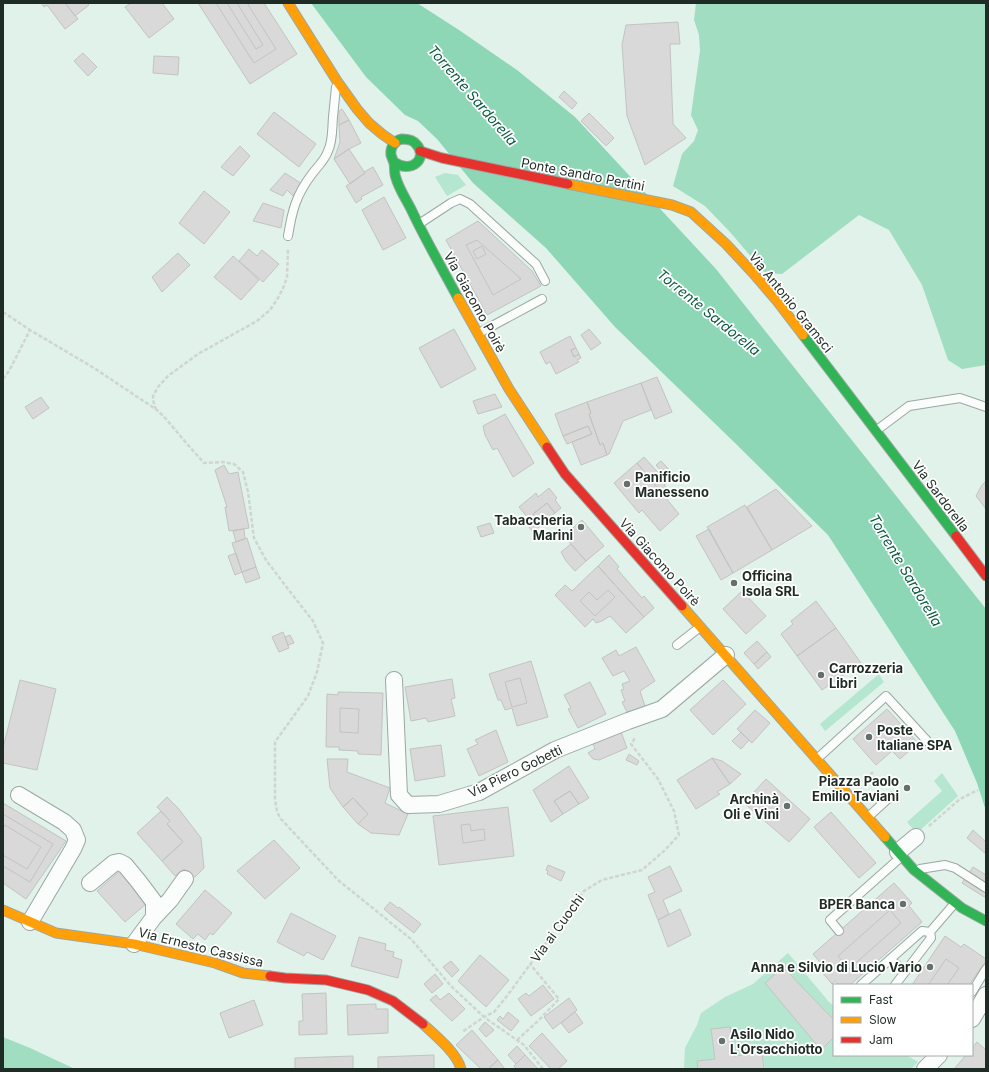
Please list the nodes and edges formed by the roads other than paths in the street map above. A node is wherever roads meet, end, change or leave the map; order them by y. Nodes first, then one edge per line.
1 (288, 3) edge
2 (337, 81) junction
3 (395, 143) junction
4 (420, 151) junction
5 (394, 162) junction
6 (672, 205) joint
7 (418, 224) junction
8 (288, 236) road end
9 (545, 281) dead end
10 (542, 299) dead end
11 (478, 334) junction
12 (986, 407) edge
13 (876, 431) junction
14 (986, 576) edge
15 (700, 626) junction
16 (677, 644) dead end
17 (726, 655) junction
18 (394, 680) dead end
19 (930, 744) dead end
20 (816, 759) junction
21 (20, 795) dead end
22 (890, 796) road end
23 (868, 818) junction
24 (916, 837) road end
25 (900, 854) junction
26 (914, 870) junction
27 (185, 879) dead end
28 (90, 883) dead end
29 (986, 888) edge
30 (955, 903) junction
31 (3, 910) edge
32 (154, 917) junction
33 (986, 921) edge
34 (30, 922) junction
35 (839, 931) dead end
36 (930, 932) junction
37 (134, 944) junction
38 (890, 959) junction
39 (986, 969) edge
40 (905, 972) junction
41 (862, 984) edge
42 (896, 984) edge
43 (973, 990) edge
44 (986, 996) edge
45 (973, 1017) edge
46 (938, 1056) edge
47 (461, 1069) edge
48 (925, 1069) edge

1 - 2 street
2 - 3 street
2 - 8 lane
3 - 4 street
3 - 5 street, Via Giacomo Poirè
4 - 5 street
4 - 6 street, Ponte Sandro Pertini
5 - 7 street, Via Giacomo Poirè
6 - 13 street, Via Antonio Gramsci
7 - 9 lane
7 - 11 street, Via Giacomo Poirè
10 - 11 lane
11 - 15 street, Via Giacomo Poirè
12 - 13 lane
13 - 14 street, Via Sardorella
15 - 16 lane
15 - 17 street, Via Giacomo Poirè
17 - 18 street, Via Piero Gobetti
17 - 20 street, Via Giacomo Poirè
19 - 20 lane
20 - 23 street, Via Giacomo Poirè
21 - 34 street
22 - 23 lane
23 - 25 street, Via Giacomo Poirè
24 - 25 street
25 - 26 street, Via Giacomo Poirè
25 - 35 lane
26 - 29 lane
26 - 30 street, Via Giacomo Poirè
27 - 32 street
28 - 32 street
30 - 33 street, Via Giacomo Poirè
30 - 36 lane
31 - 34 street, Via Ernesto Cassissa
32 - 37 street
34 - 37 street, Via Ernesto Cassissa
36 - 38 lane
36 - 40 lane
37 - 47 street, Via Ernesto Cassissa
38 - 40 lane
38 - 41 lane
39 - 43 lane
40 - 42 lane
44 - 45 street
46 - 48 street

